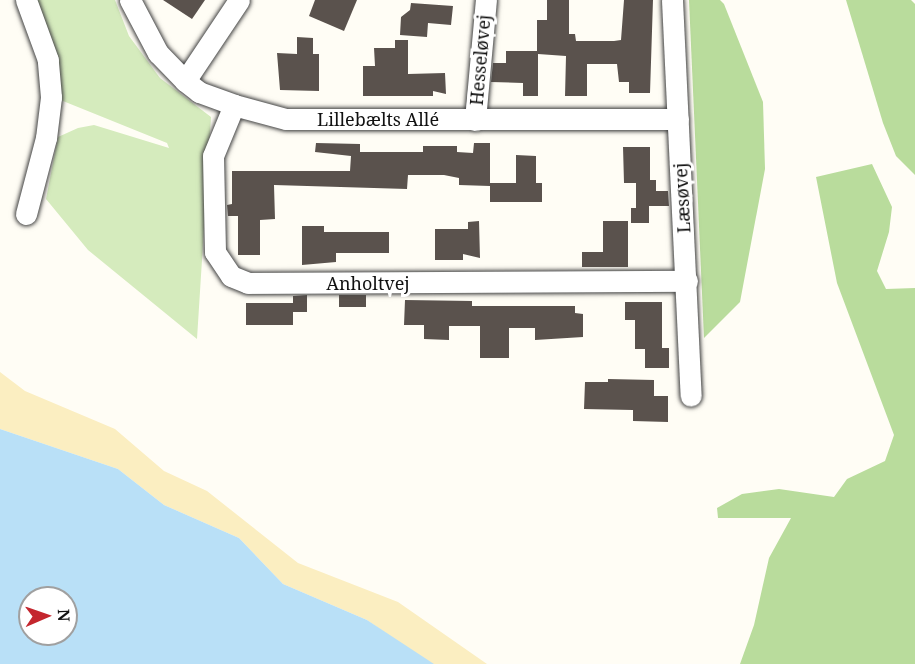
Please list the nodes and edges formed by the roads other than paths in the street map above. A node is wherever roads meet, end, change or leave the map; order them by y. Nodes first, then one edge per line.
1 (26, 0) edge
2 (130, 0) edge
3 (239, 0) edge
4 (486, 0) edge
5 (672, 0) edge
6 (185, 81) junction
7 (234, 105) junction
8 (678, 119) junction
9 (475, 120) junction
10 (26, 214) dead end
11 (687, 281) junction
12 (691, 396) dead end

1 - 10 street
2 - 6 street, Lillebælts Allé
3 - 6 street
4 - 9 street, Hesseløvej
5 - 8 street, Læsøvej
6 - 7 street, Lillebælts Allé
7 - 9 street, Lillebælts Allé
7 - 11 street, Anholtvej
8 - 9 street, Lillebælts Allé
8 - 11 street, Læsøvej
11 - 12 street, Læsøvej

